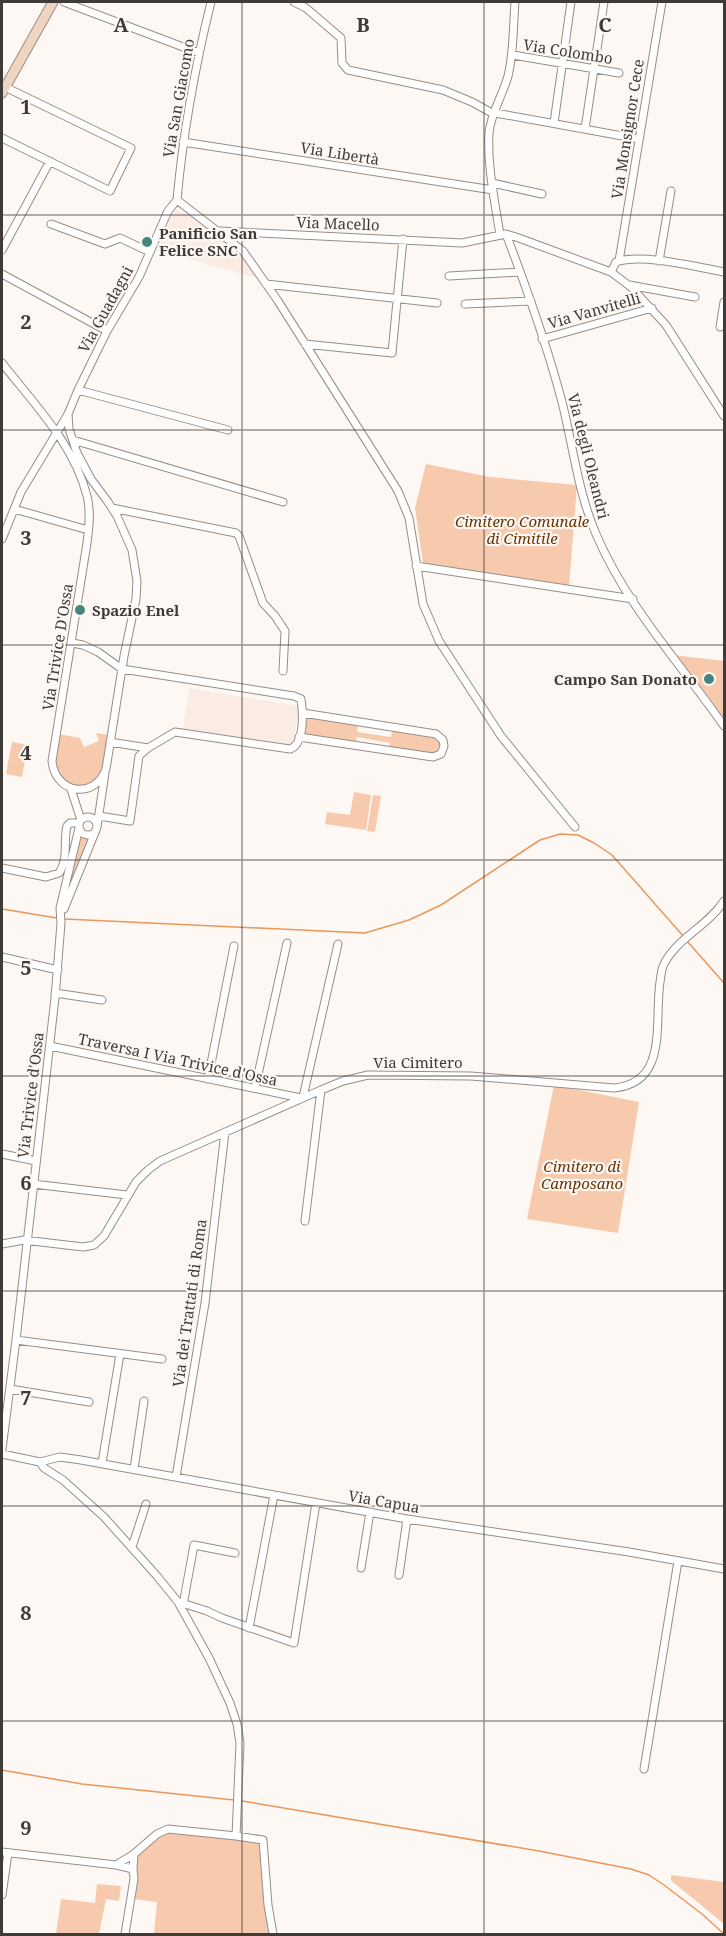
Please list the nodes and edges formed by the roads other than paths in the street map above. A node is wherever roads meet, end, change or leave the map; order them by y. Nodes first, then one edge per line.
1 (53, 2) edge
2 (64, 2) edge
3 (211, 2) edge
4 (294, 2) edge
5 (515, 2) edge
6 (571, 2) edge
7 (604, 2) edge
8 (662, 2) edge
9 (198, 53) junction
10 (513, 55) junction
11 (562, 64) junction
12 (594, 69) junction
13 (619, 73) dead end
14 (3, 90) edge
15 (494, 113) junction
16 (554, 123) junction
17 (585, 129) junction
18 (2, 138) edge
19 (639, 139) junction
20 (183, 142) junction
21 (50, 161) junction
22 (493, 187) junction
23 (671, 191) dead end
24 (542, 194) dead end
25 (177, 200) junction
26 (51, 224) dead end
27 (219, 231) junction
28 (503, 235) junction
29 (403, 239) junction
30 (2, 249) edge
31 (150, 252) junction
32 (619, 261) junction
33 (659, 261) junction
34 (520, 272) junction
35 (610, 272) junction
36 (724, 272) edge
37 (2, 274) edge
38 (449, 276) dead end
39 (266, 284) junction
40 (629, 285) junction
41 (695, 297) dead end
42 (396, 298) junction
43 (531, 301) junction
44 (724, 302) edge
45 (437, 303) dead end
46 (465, 304) dead end
47 (652, 308) junction
48 (720, 327) dead end
49 (107, 331) junction
50 (542, 339) junction
51 (305, 344) junction
52 (2, 363) edge
53 (78, 390) junction
54 (68, 414) junction
55 (724, 416) edge
56 (228, 430) dead end
57 (57, 432) junction
58 (73, 440) junction
59 (283, 502) dead end
60 (112, 508) junction
61 (14, 509) junction
62 (88, 530) junction
63 (2, 538) edge
64 (416, 566) junction
65 (633, 599) junction
66 (72, 643) junction
67 (122, 669) junction
68 (284, 671) dead end
69 (303, 713) junction
70 (724, 726) edge
71 (299, 737) junction
72 (110, 742) junction
73 (148, 748) junction
74 (106, 769) junction
75 (71, 789) junction
76 (99, 816) junction
77 (80, 824) junction
78 (575, 827) dead end
79 (97, 829) junction
80 (2, 868) edge
81 (724, 901) edge
82 (62, 908) junction
83 (287, 943) dead end
84 (338, 944) dead end
85 (234, 946) dead end
86 (2, 957) edge
87 (58, 970) junction
88 (56, 993) junction
89 (102, 1000) dead end
90 (50, 1046) junction
91 (208, 1078) junction
92 (255, 1088) junction
93 (321, 1090) junction
94 (302, 1098) junction
95 (225, 1132) junction
96 (2, 1154) edge
97 (36, 1161) junction
98 (33, 1184) junction
99 (127, 1195) junction
100 (305, 1221) dead end
101 (28, 1241) junction
102 (2, 1244) edge
103 (16, 1340) junction
104 (120, 1354) junction
105 (162, 1359) dead end
106 (10, 1389) junction
107 (144, 1401) dead end
108 (89, 1402) dead end
109 (2, 1449) edge
110 (2, 1454) edge
111 (40, 1462) junction
112 (102, 1463) junction
113 (134, 1469) junction
114 (176, 1477) junction
115 (274, 1495) junction
116 (316, 1503) junction
117 (146, 1504) dead end
118 (370, 1512) junction
119 (407, 1519) junction
120 (132, 1547) junction
121 (235, 1553) dead end
122 (678, 1561) junction
123 (361, 1568) dead end
124 (724, 1569) edge
125 (399, 1575) dead end
126 (181, 1603) junction
127 (249, 1628) junction
128 (644, 1768) dead end
129 (236, 1836) junction
130 (5, 1852) edge
131 (134, 1854) junction
132 (116, 1865) junction
133 (133, 1869) junction
134 (2, 1895) edge
135 (125, 1935) edge
136 (273, 1935) edge

1 - 14 street
2 - 9 street
3 - 9 street, Via San Giacomo
4 - 15 street
5 - 10 street, Via degli Oleandri
6 - 11 street
7 - 12 street
8 - 19 street, Via Monsignor Cece
9 - 20 street, Via San Giacomo
10 - 11 street, Via Colombo
10 - 15 street, Via degli Oleandri
11 - 12 street, Via Colombo
11 - 16 street
12 - 13 street, Via Colombo
12 - 17 street
14 - 21 street
15 - 16 street
15 - 22 street, Via degli Oleandri
16 - 17 street
17 - 19 street
18 - 21 street
19 - 32 street, Via Monsignor Cece
20 - 22 street, Via Libertà
20 - 25 street, Via San Giacomo
21 - 30 street
22 - 24 street, Via Libertà
22 - 28 street, Via degli Oleandri
23 - 33 street
25 - 27 street
25 - 31 street, Via Guadagni
26 - 31 street
27 - 29 street, Via Macello
27 - 39 street
28 - 29 street, Via Macello
28 - 34 street, Via degli Oleandri
28 - 35 street
29 - 42 street
31 - 49 street, Via Guadagni
32 - 33 street
32 - 35 street
33 - 36 street
34 - 38 street
34 - 43 street, Via degli Oleandri
35 - 40 street
37 - 49 street
39 - 42 street
39 - 51 street
40 - 41 street
40 - 47 street
42 - 45 street
42 - 51 street
43 - 46 street
43 - 50 street, Via degli Oleandri
44 - 48 street
47 - 50 street, Via Vanvitelli
47 - 55 street
49 - 53 street, Via Guadagni
50 - 65 street, Via degli Oleandri
51 - 64 street
52 - 57 street, Via Trivice D'Ossa
53 - 54 street, Via Guadagni
53 - 56 street
54 - 57 street, Via Guadagni
54 - 58 street
57 - 61 street, Via Guadagni
57 - 62 street, Via Trivice D'Ossa
58 - 59 street
58 - 60 street
60 - 67 street
60 - 68 street
61 - 62 street
61 - 63 street, Via Guadagni
62 - 66 street, Via Trivice D'Ossa
64 - 65 street
64 - 78 street
65 - 70 street, Via degli Oleandri
66 - 67 street
66 - 75 street, Via Trivice D'Ossa
67 - 69 street
67 - 72 street
69 - 71 street
69 - 71 street
71 - 73 street
72 - 73 street
72 - 74 street
73 - 76 street
74 - 75 street
74 - 76 street
75 - 77 street
76 - 79 street
77 - 79 street
77 - 79 street
77 - 80 street
77 - 82 street
79 - 82 street
81 - 93 street, Via Cimitero
82 - 87 street, Via Trivice d'Ossa
83 - 92 street
84 - 94 street
85 - 91 street
86 - 87 street
87 - 88 street, Via Trivice d'Ossa
88 - 89 street
88 - 90 street, Via Trivice d'Ossa
90 - 91 street, Traversa I Via Trivice d'Ossa
90 - 97 street, Via Trivice d'Ossa
91 - 92 street, Traversa I Via Trivice d'Ossa
92 - 94 street, Traversa I Via Trivice d'Ossa
93 - 94 street, Via Cimitero
93 - 100 street
94 - 95 street, Via Cimitero
95 - 99 street, Via Cimitero
95 - 114 street, Via dei Trattati di Roma
96 - 97 street
97 - 98 street, Via Trivice d'Ossa
98 - 99 street
98 - 101 street, Via Trivice d'Ossa
99 - 101 street, Via Cimitero
101 - 102 street, Via Cimitero
101 - 103 street, Via Trivice d'Ossa
103 - 104 street
103 - 106 street, Via Trivice d'Ossa
104 - 105 street
104 - 112 street
106 - 108 street
106 - 109 street, Via Trivice d'Ossa
107 - 113 street
110 - 111 street
111 - 112 street, Via Capua
111 - 120 street
112 - 113 street, Via Capua
113 - 114 street, Via Capua
114 - 115 street, Via Capua
115 - 116 street, Via Capua
115 - 127 street
116 - 118 street, Via Capua
116 - 127 street
117 - 120 street
118 - 119 street, Via Capua
118 - 123 street
119 - 122 street, Via Capua
119 - 125 street
120 - 126 street
121 - 126 street
122 - 124 street, Via Capua
122 - 128 street
126 - 127 street
126 - 129 street
129 - 131 street
129 - 136 street
130 - 132 street
130 - 134 street
131 - 132 street
131 - 133 street
132 - 133 street
133 - 135 street

